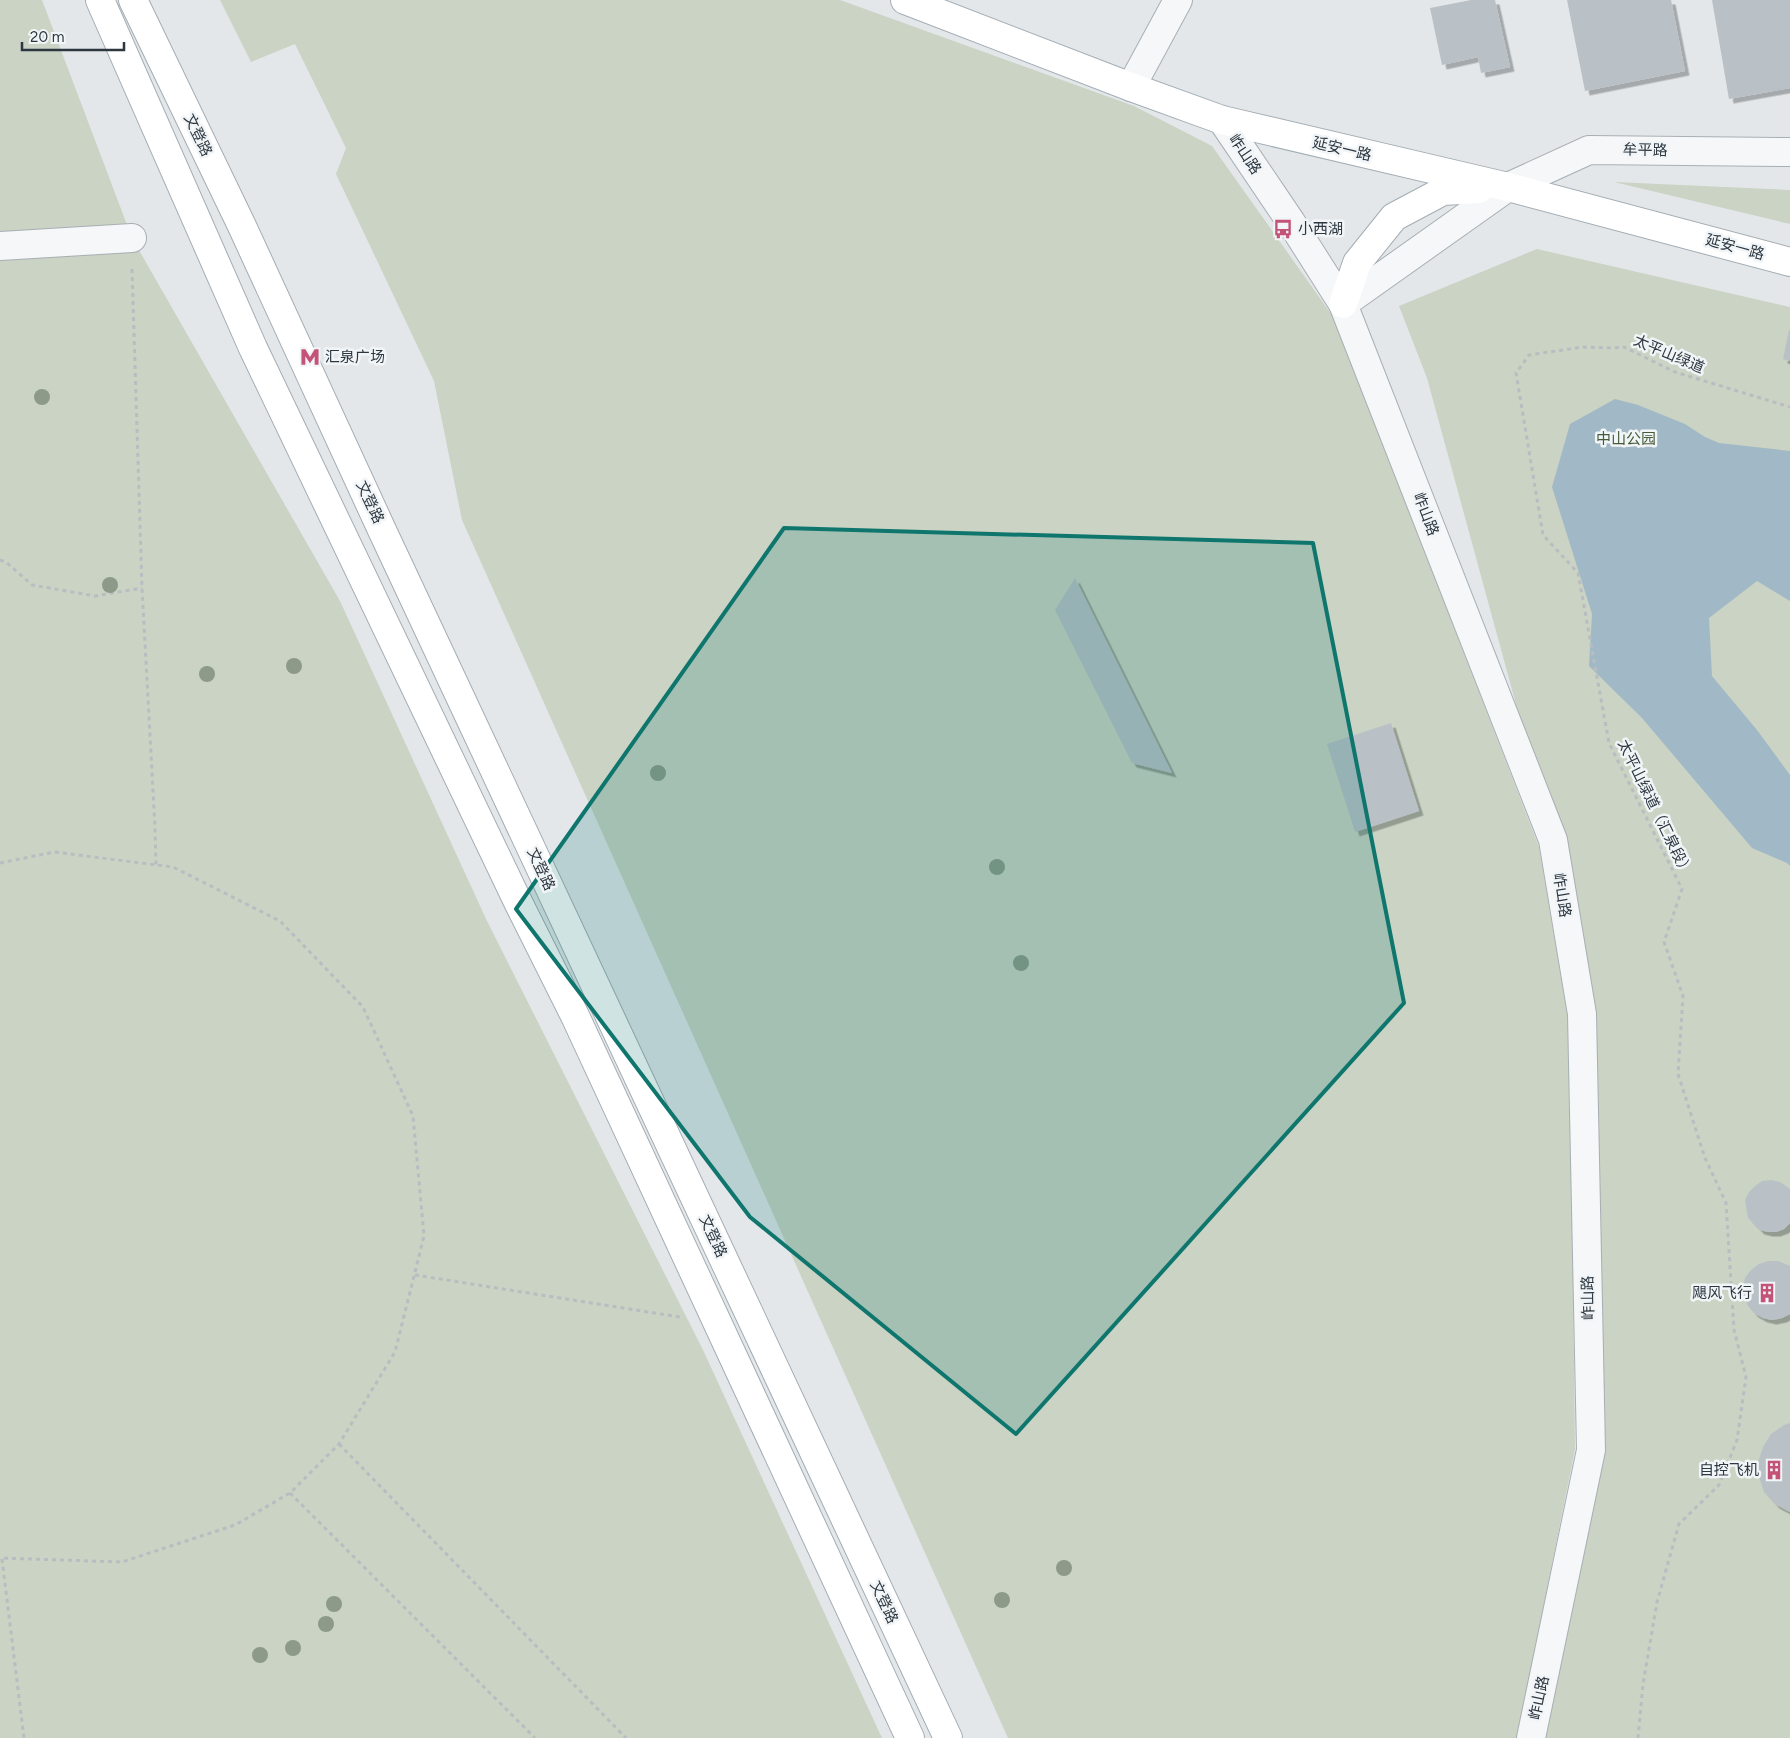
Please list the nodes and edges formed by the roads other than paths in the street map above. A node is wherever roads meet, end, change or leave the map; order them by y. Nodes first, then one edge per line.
1 (100, 0) edge
2 (133, 0) edge
3 (905, 0) edge
4 (1178, 0) edge
5 (1131, 87) junction
6 (1222, 120) junction
7 (1790, 152) edge
8 (1508, 187) junction
9 (132, 238) road end
10 (0, 246) edge
11 (1790, 262) edge
12 (1343, 304) junction
13 (910, 1738) edge
14 (948, 1738) edge
15 (1531, 1738) edge

1 - 13 main road
2 - 14 main road, 文登路
3 - 5 main road, 延安一路
4 - 5 street
5 - 6 main road, 延安一路
6 - 8 main road, 延安一路
6 - 12 street, 岞山路
7 - 8 street, 牟平路
8 - 11 main road, 延安一路
8 - 12 street, 牟平路
8 - 12 main road
9 - 10 street
12 - 15 street, 岞山路

